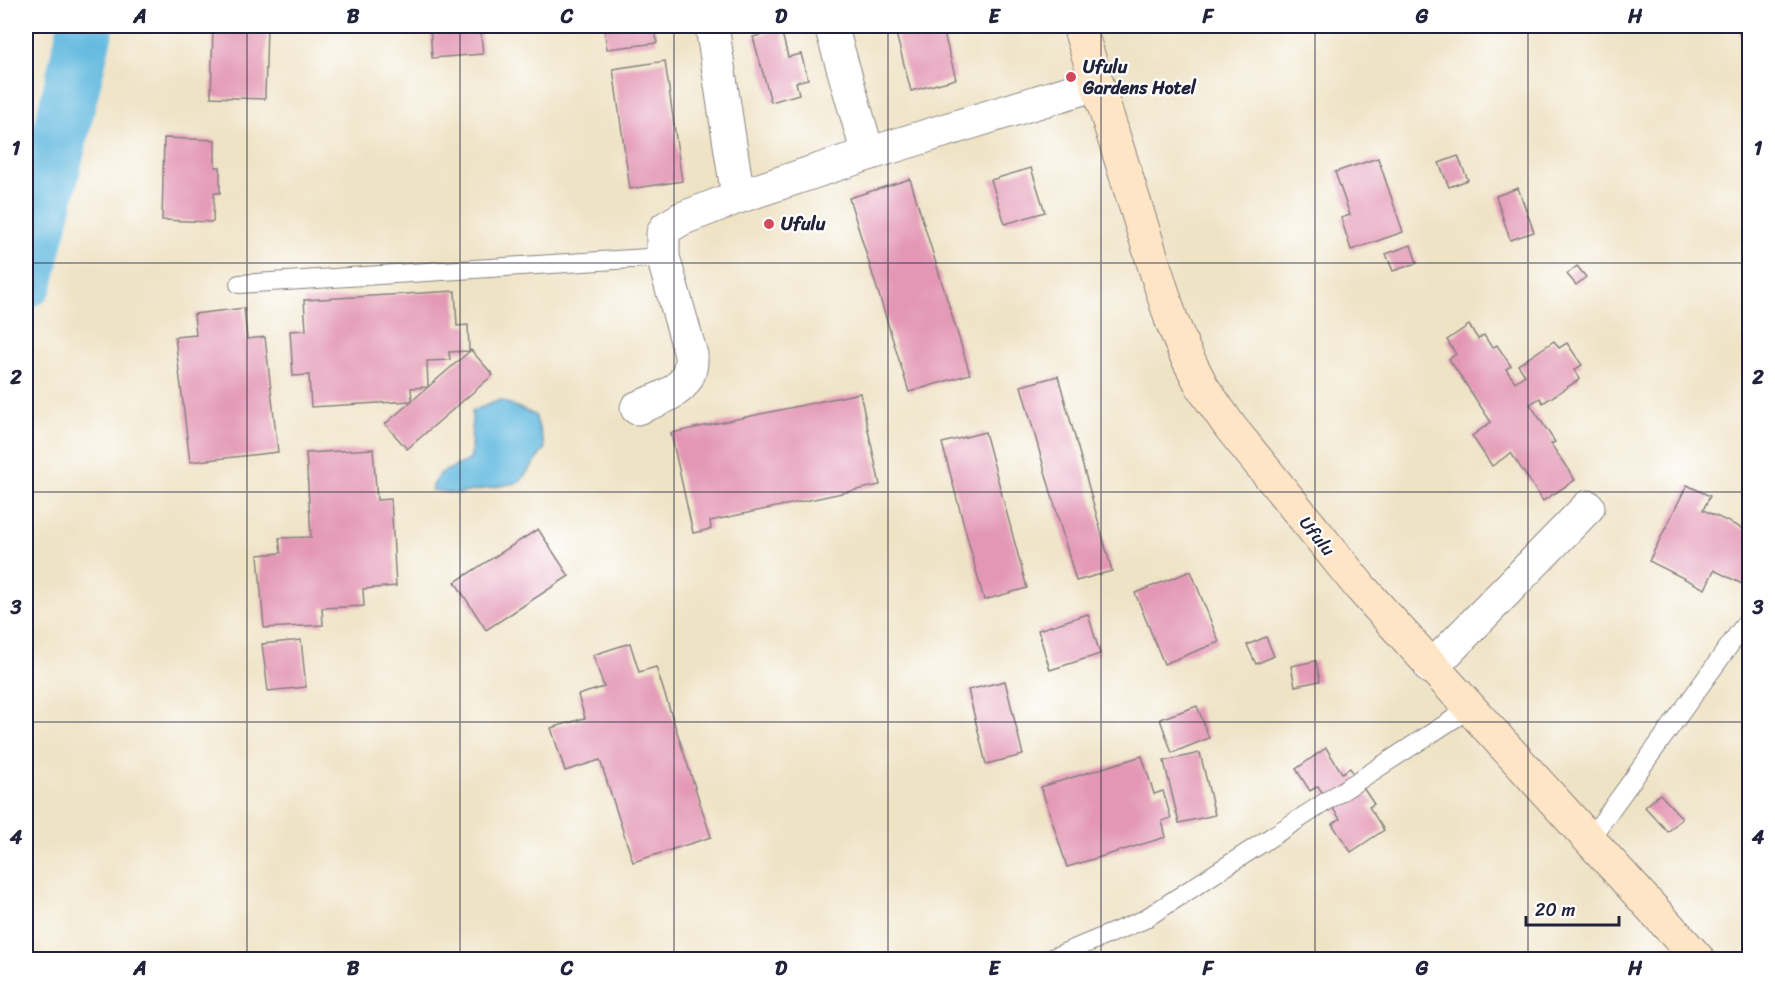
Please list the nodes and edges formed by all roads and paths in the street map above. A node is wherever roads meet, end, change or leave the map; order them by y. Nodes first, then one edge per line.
1 (712, 26) edge
2 (831, 26) edge
3 (1079, 26) edge
4 (1096, 84) junction
5 (868, 154) junction
6 (738, 197) junction
7 (663, 256) junction
8 (239, 284) dead end
9 (637, 408) dead end
10 (1588, 507) dead end
11 (1749, 617) edge
12 (1431, 668) junction
13 (1469, 709) junction
14 (1589, 840) junction
15 (1047, 960) edge
16 (1699, 960) edge

1 - 6 street
2 - 5 street
3 - 4 street, Ufulu
4 - 5 street
4 - 12 street, Ufulu
5 - 6 street
6 - 7 street
7 - 8 lane
7 - 9 street
10 - 12 street
11 - 14 lane
12 - 13 street, Ufulu
13 - 14 street, Ufulu
13 - 15 lane
14 - 16 street, Ufulu

